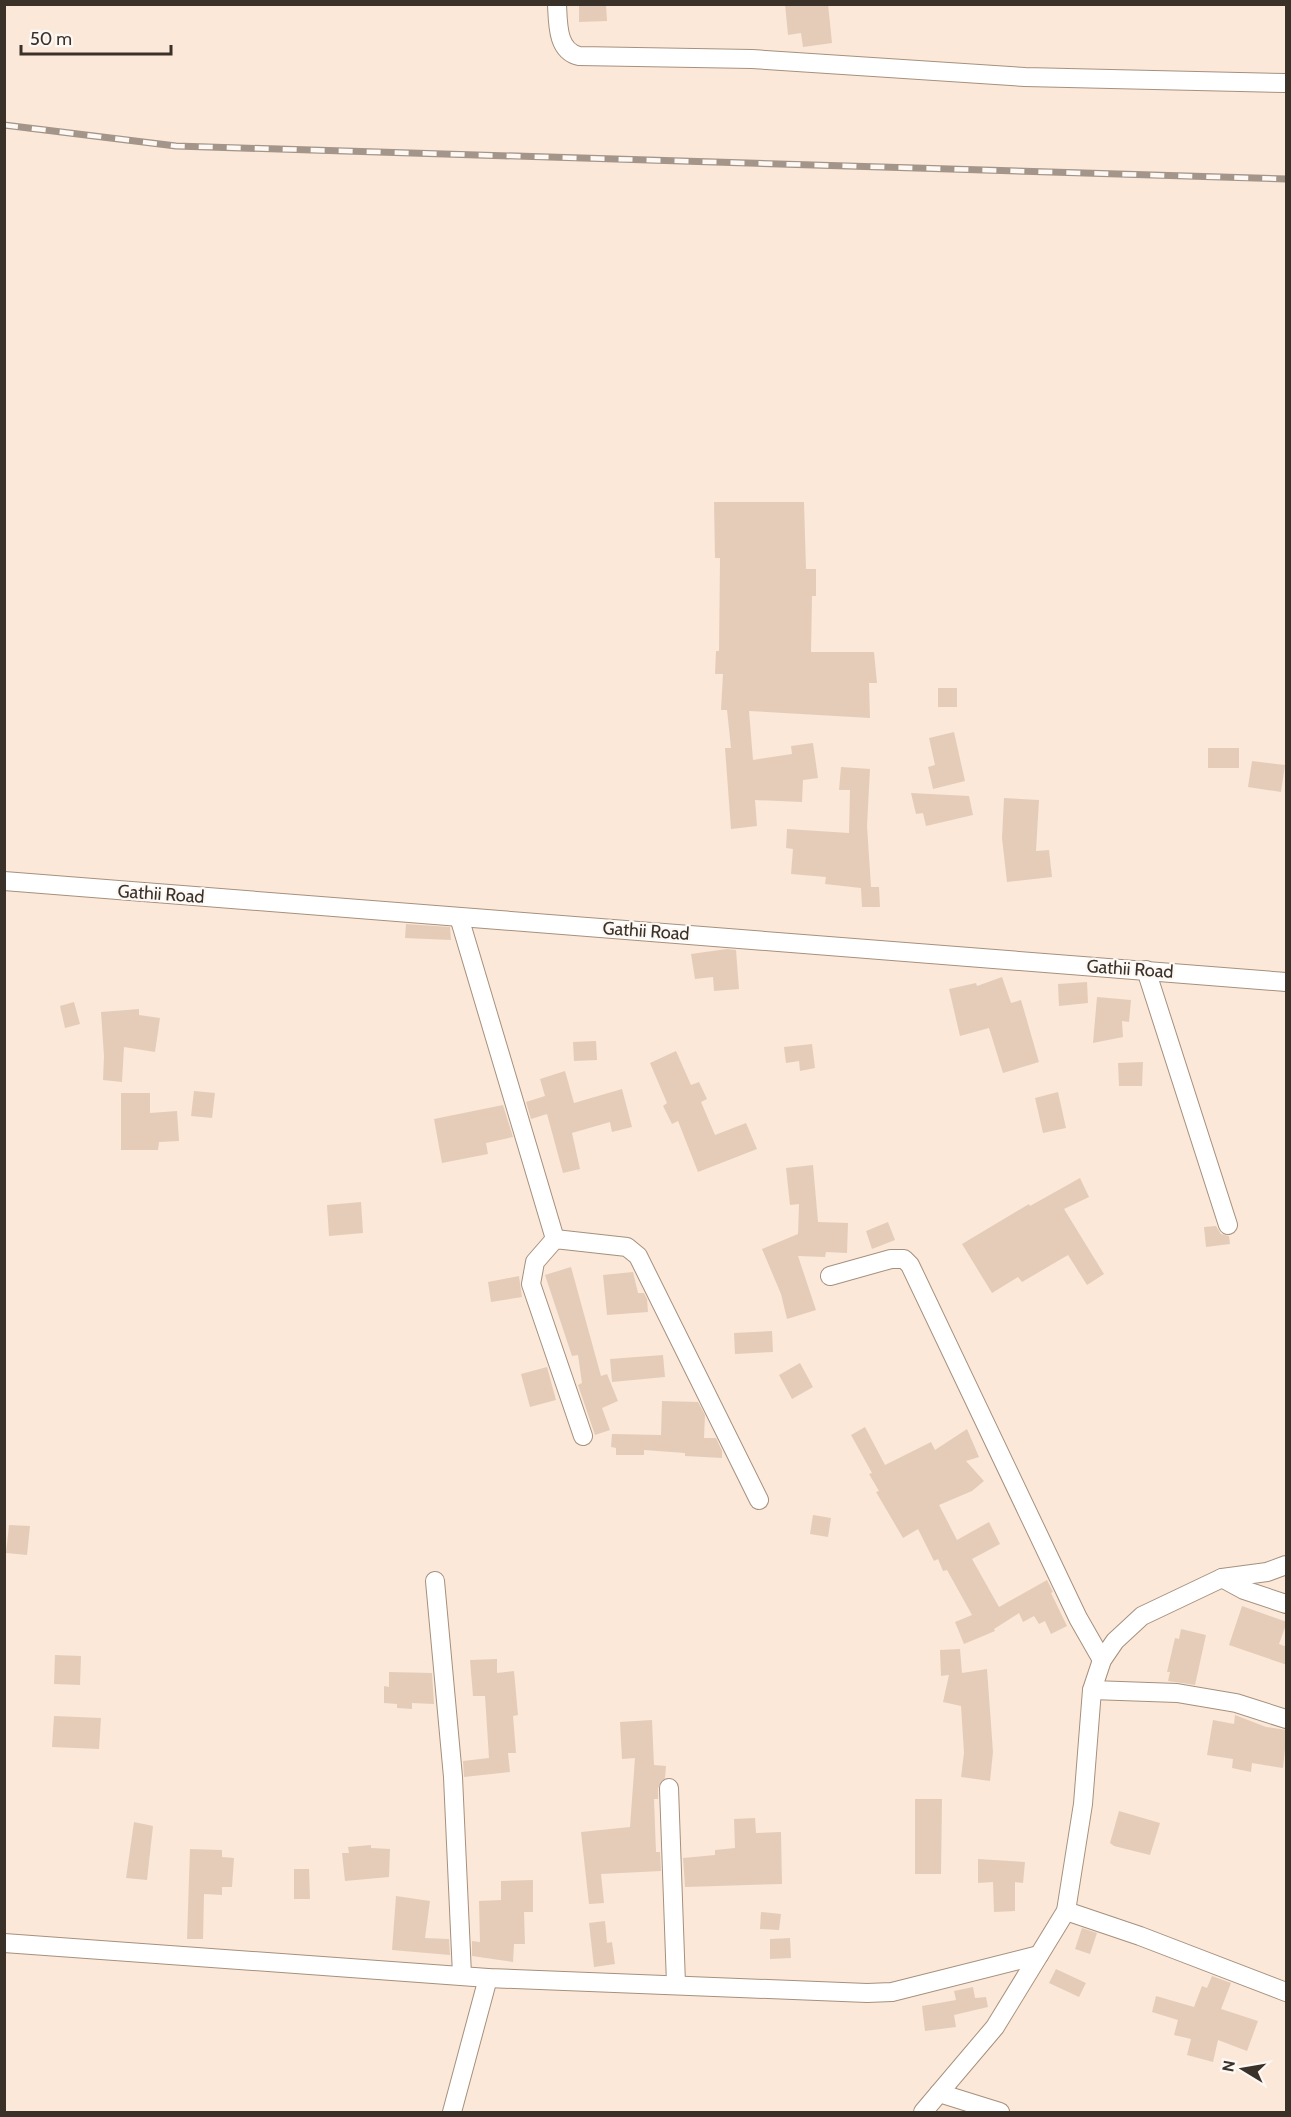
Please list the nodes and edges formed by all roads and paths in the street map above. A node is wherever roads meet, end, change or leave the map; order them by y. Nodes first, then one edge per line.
1 (556, 4) edge
2 (1287, 83) edge
3 (4, 881) edge
4 (459, 917) junction
5 (1146, 970) junction
6 (1287, 982) edge
7 (1228, 1225) dead end
8 (555, 1239) junction
9 (830, 1276) dead end
10 (583, 1436) dead end
11 (759, 1500) dead end
12 (1287, 1565) edge
13 (1222, 1578) junction
14 (435, 1581) dead end
15 (1287, 1604) edge
16 (1102, 1660) junction
17 (1092, 1690) junction
18 (1287, 1719) edge
19 (669, 1788) dead end
20 (1066, 1911) junction
21 (4, 1943) edge
22 (1039, 1955) junction
23 (462, 1976) junction
24 (488, 1978) junction
25 (676, 1984) junction
26 (1287, 1992) edge
27 (939, 2093) junction
28 (452, 2112) edge
29 (923, 2112) edge
30 (1000, 2112) edge

1 - 2 street
3 - 4 street, Gathii Road
4 - 5 street, Gathii Road
4 - 8 street
5 - 6 street, Gathii Road
5 - 7 street
8 - 10 street
8 - 11 street
9 - 16 street
12 - 13 street
13 - 15 street
13 - 16 street
14 - 23 street
16 - 17 street
17 - 18 street
17 - 20 street
19 - 25 street
20 - 22 street
20 - 26 street
21 - 23 street
22 - 25 street
22 - 27 street
23 - 24 street
24 - 25 street
24 - 28 street
27 - 29 street
27 - 30 street

